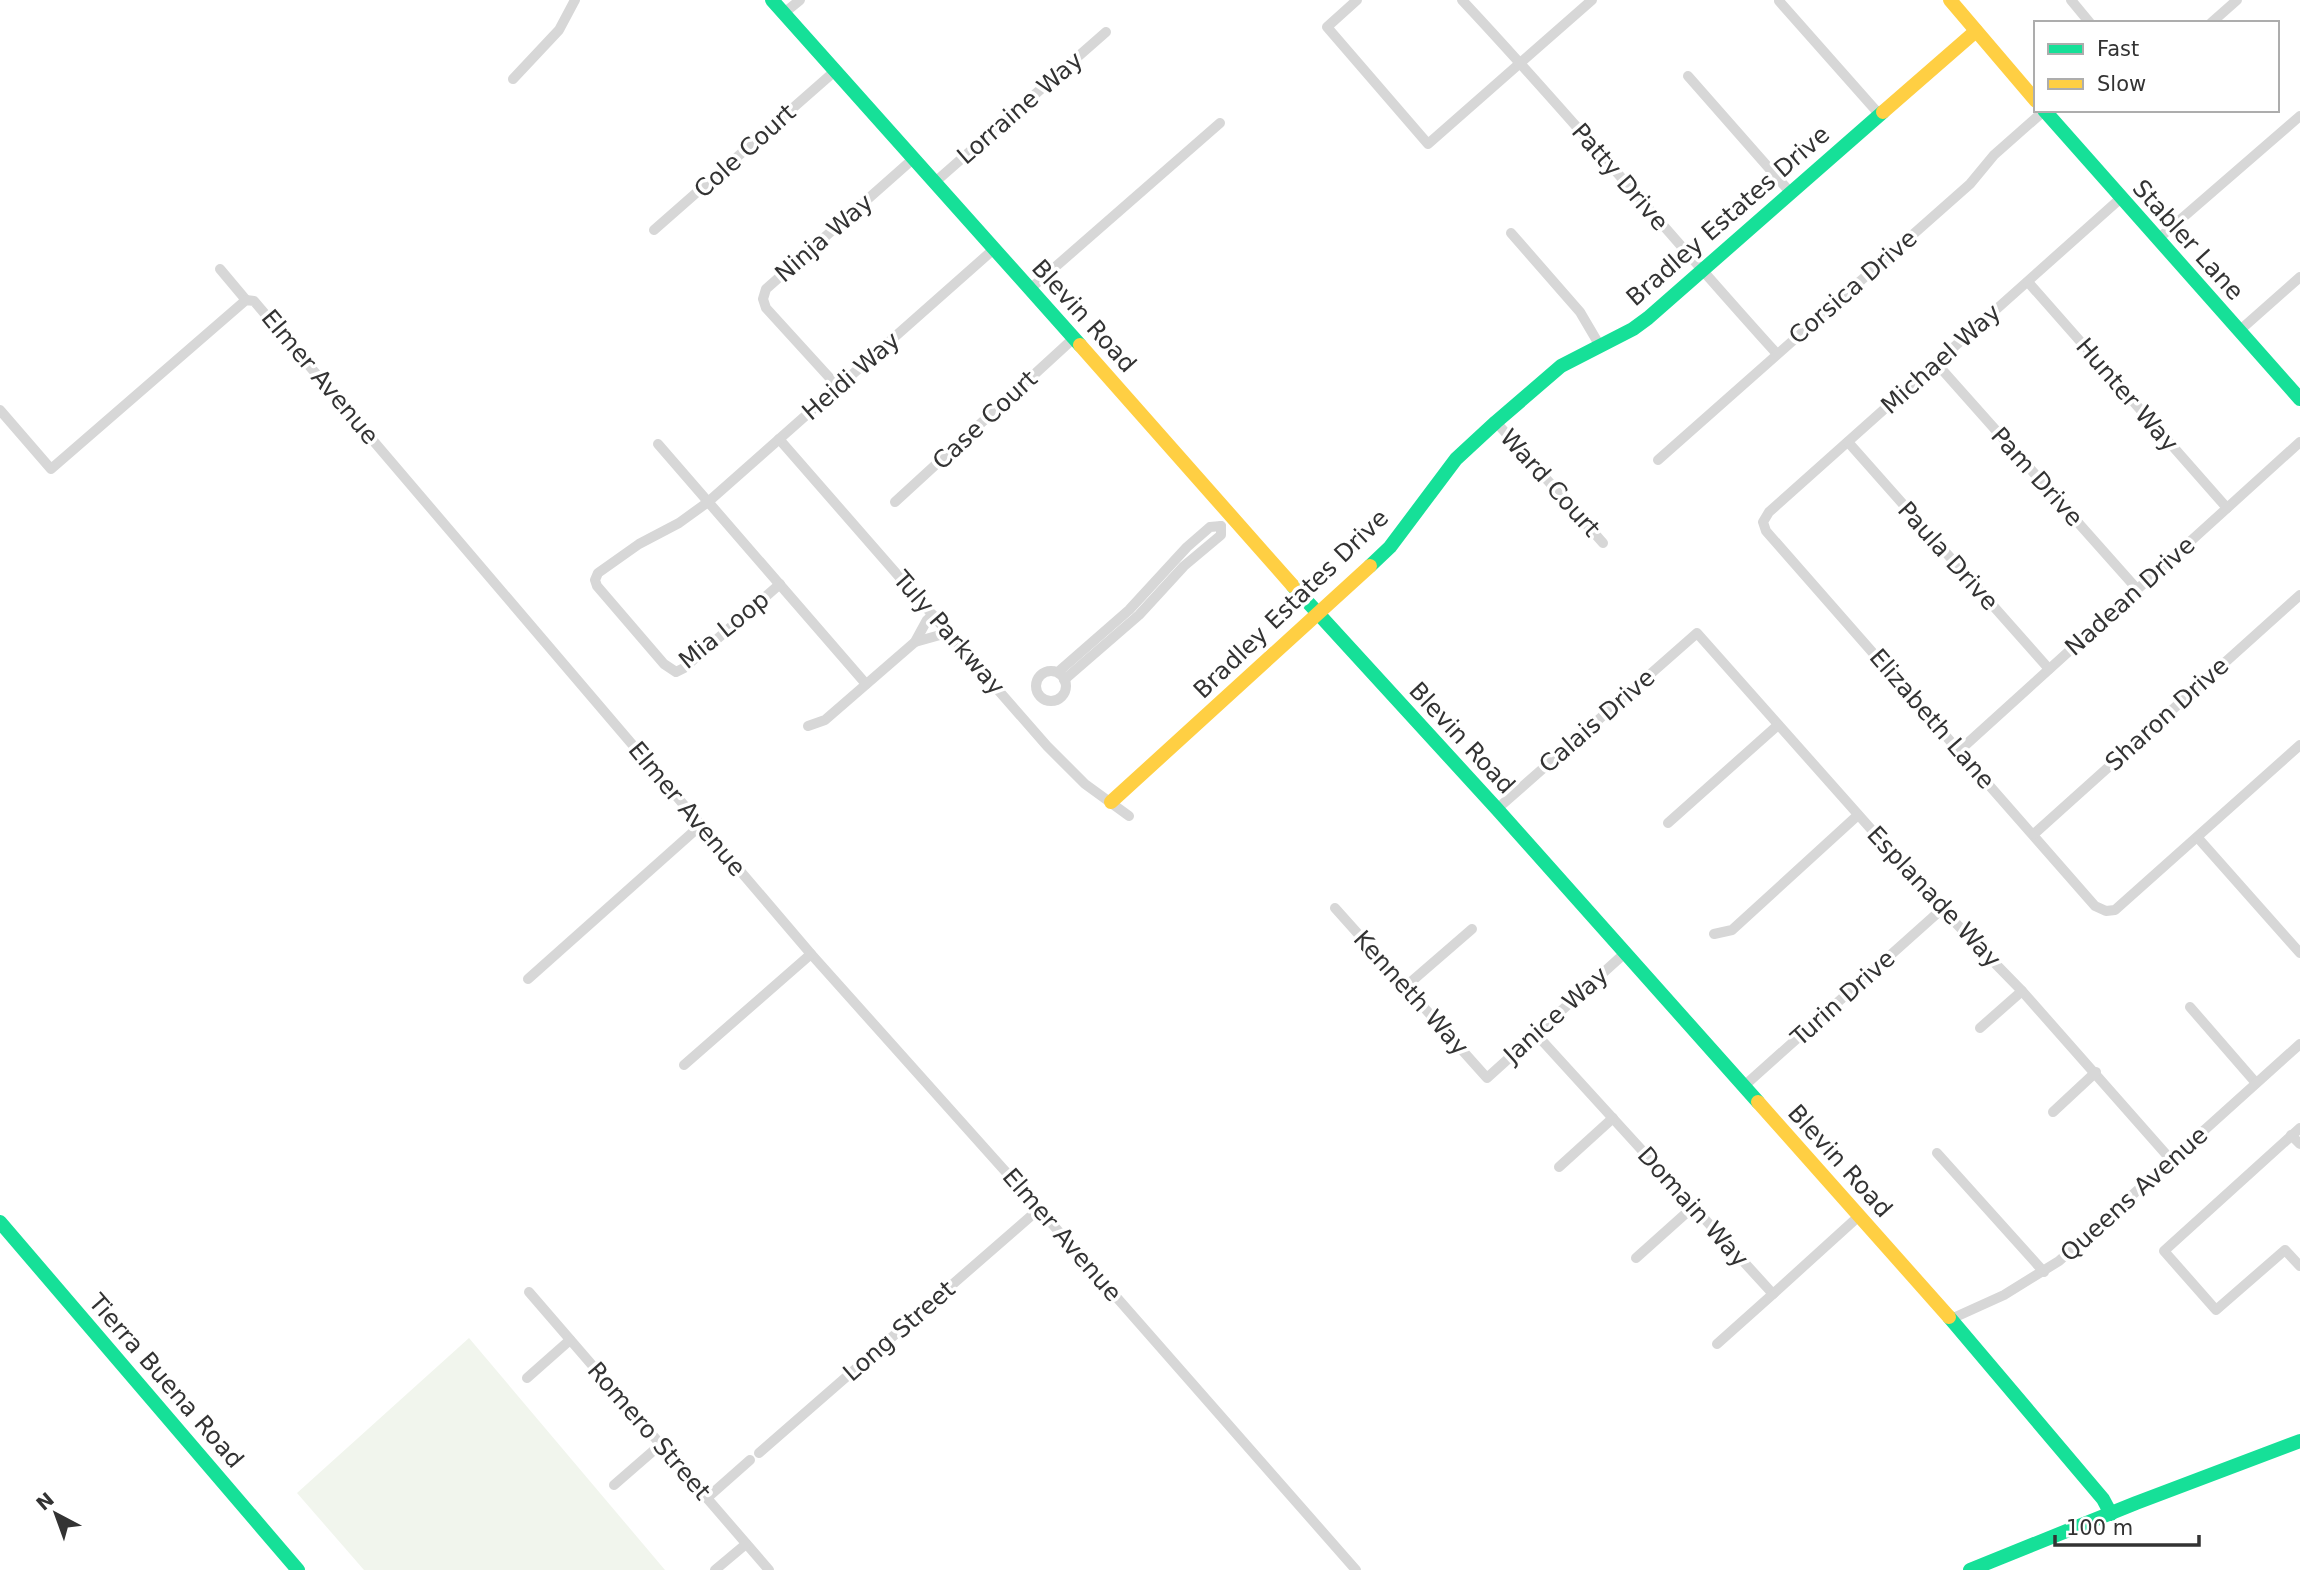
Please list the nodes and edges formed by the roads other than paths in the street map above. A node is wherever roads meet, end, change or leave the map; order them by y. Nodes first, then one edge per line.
1 (575, 0) edge
2 (772, 0) edge
3 (800, 0) edge
4 (1357, 0) edge
5 (1462, 0) edge
6 (1592, 0) edge
7 (1950, 0) edge
8 (2071, 0) edge
9 (2237, 0) edge
10 (1779, 1) edge
11 (784, 13) junction
12 (2088, 21) edge
13 (2213, 21) edge
14 (1976, 31) junction
15 (1106, 32) dead end
16 (1520, 62) junction
17 (835, 71) junction
18 (1688, 76) dead end
19 (513, 79) dead end
20 (2034, 99) edge
21 (2043, 112) edge
22 (2045, 112) edge
23 (1879, 114) junction
24 (2300, 116) edge
25 (1220, 123) dead end
26 (913, 159) junction
27 (934, 183) junction
28 (1790, 192) junction
29 (2121, 198) junction
30 (654, 230) dead end
31 (1511, 233) dead end
32 (2158, 239) junction
33 (994, 250) junction
34 (220, 269) dead end
35 (1701, 270) junction
36 (2300, 277) edge
37 (2028, 282) junction
38 (1030, 289) junction
39 (246, 300) junction
40 (2239, 331) junction
41 (1074, 338) junction
42 (1600, 346) junction
43 (1777, 354) junction
44 (1937, 364) junction
45 (838, 387) junction
46 (2300, 399) edge
47 (0, 410) edge
48 (1496, 422) junction
49 (779, 439) junction
50 (1848, 442) junction
51 (2300, 442) edge
52 (658, 444) dead end
53 (1658, 460) dead end
54 (708, 502) junction
55 (895, 502) dead end
56 (2227, 508) junction
57 (1226, 522) junction
58 (1763, 522) joint
59 (1603, 543) dead end
60 (780, 584) junction
61 (2137, 589) junction
62 (2300, 595) edge
63 (1317, 614) junction
64 (933, 615) junction
65 (946, 630) junction
66 (1697, 633) joint
67 (915, 642) junction
68 (2049, 669) junction
69 (1061, 676) dead end
70 (866, 684) junction
71 (1778, 725) junction
72 (808, 726) dead end
73 (2300, 745) edge
74 (1959, 750) junction
75 (1111, 803) junction
76 (1497, 809) junction
77 (1858, 815) junction
78 (1129, 816) dead end
79 (1668, 823) dead end
80 (701, 825) junction
81 (2034, 834) junction
82 (2197, 838) junction
83 (1335, 908) dead end
84 (1942, 909) junction
85 (1472, 929) dead end
86 (1714, 934) dead end
87 (1625, 953) junction
88 (2300, 953) edge
89 (811, 954) junction
90 (528, 979) dead end
91 (1405, 987) junction
92 (2022, 991) junction
93 (2190, 1007) dead end
94 (1980, 1028) dead end
95 (1536, 1034) junction
96 (2300, 1044) edge
97 (684, 1065) dead end
98 (2096, 1072) junction
99 (1487, 1078) joint
100 (2256, 1083) junction
101 (1744, 1086) junction
102 (2053, 1112) dead end
103 (1613, 1118) junction
104 (2300, 1128) edge
105 (2291, 1135) junction
106 (2300, 1144) edge
107 (1937, 1153) dead end
108 (2172, 1160) junction
109 (1559, 1167) dead end
110 (1693, 1207) junction
111 (1040, 1209) junction
112 (1858, 1216) junction
113 (0, 1222) edge
114 (1636, 1258) dead end
115 (2300, 1266) edge
116 (2044, 1272) junction
117 (529, 1292) dead end
118 (1773, 1294) junction
119 (1951, 1320) junction
120 (570, 1340) junction
121 (1717, 1344) dead end
122 (527, 1378) dead end
123 (2300, 1441) edge
124 (660, 1445) junction
125 (759, 1452) dead end
126 (750, 1460) dead end
127 (614, 1485) dead end
128 (707, 1498) junction
129 (2111, 1514) junction
130 (746, 1544) junction
131 (298, 1570) edge
132 (715, 1570) edge
133 (769, 1570) edge
134 (1356, 1570) edge
135 (1970, 1570) edge

1 - 19 street
2 - 11 street, Blevin Road
3 - 11 street
4 - 16 street
5 - 16 street, Patty Drive
6 - 16 street
7 - 14 street
8 - 12 street
9 - 13 street
10 - 23 street
11 - 17 street, Blevin Road
14 - 20 street
14 - 23 street, Bradley Estates Drive
15 - 27 street, Lorraine Way
16 - 35 street, Patty Drive
17 - 26 street, Blevin Road
17 - 30 street, Cole Court
18 - 28 street
21 - 43 street, Corsica Drive
22 - 29 street, Stabler Lane
23 - 28 street, Bradley Estates Drive
24 - 32 street
25 - 38 street
26 - 27 street, Blevin Road
26 - 45 street, Ninja Way
27 - 33 street, Blevin Road
28 - 35 street, Bradley Estates Drive
29 - 32 street, Stabler Lane
29 - 37 street, Michael Way
31 - 42 street
32 - 40 street, Stabler Lane
33 - 38 street, Blevin Road
33 - 45 street, Heidi Way
34 - 39 street
35 - 42 street, Bradley Estates Drive
35 - 43 street, Patty Drive
36 - 40 street
37 - 44 street, Michael Way
37 - 56 street, Hunter Way
38 - 41 street, Blevin Road
39 - 47 street, Elmer Avenue
39 - 80 street, Elmer Avenue
40 - 46 street, Stabler Lane
41 - 55 street, Case Court
41 - 57 street, Blevin Road
42 - 48 street, Bradley Estates Drive
43 - 53 street, Corsica Drive
44 - 50 street, Michael Way
44 - 61 street, Pam Drive
45 - 49 street, Heidi Way
48 - 59 street, Ward Court
48 - 63 street, Bradley Estates Drive
49 - 54 street, Heidi Way
49 - 64 street, Tuly Parkway
50 - 58 street, Michael Way
50 - 68 street, Paula Drive
51 - 56 street, Nadean Drive
52 - 54 street
54 - 60 street
54 - 60 street, Mia Loop
56 - 61 street, Nadean Drive
57 - 63 street, Blevin Road
57 - 69 street
58 - 74 street, Elizabeth Lane
60 - 70 street
61 - 68 street, Nadean Drive
62 - 81 street, Sharon Drive
63 - 75 street, Bradley Estates Drive
63 - 76 street, Blevin Road
64 - 65 street, Tuly Parkway
64 - 67 street
65 - 67 street
65 - 75 street, Tuly Parkway
66 - 71 street, Esplanade Way
66 - 76 street, Calais Drive
67 - 70 street
68 - 74 street, Nadean Drive
70 - 72 street
71 - 77 street, Esplanade Way
71 - 79 street
73 - 82 street
74 - 81 street, Elizabeth Lane
75 - 78 street, Tuly Parkway
76 - 87 street, Blevin Road
77 - 84 street, Esplanade Way
77 - 86 street
80 - 89 street, Elmer Avenue
80 - 90 street
81 - 82 street, Elizabeth Lane
82 - 88 street
83 - 91 street, Kenneth Way
84 - 92 street, Esplanade Way
84 - 101 street, Turin Drive
85 - 91 street
87 - 95 street, Janice Way
87 - 101 street, Blevin Road
89 - 97 street
89 - 111 street, Elmer Avenue
91 - 99 street, Kenneth Way
92 - 94 street
92 - 98 street, Esplanade Way
93 - 100 street
95 - 99 street, Janice Way
95 - 103 street, Domain Way
96 - 100 street, Queens Avenue
98 - 102 street
98 - 108 street, Esplanade Way
100 - 108 street, Queens Avenue
101 - 112 street, Blevin Road
103 - 109 street
103 - 110 street, Domain Way
104 - 105 street
105 - 106 street
105 - 115 street
107 - 116 street
108 - 116 street, Queens Avenue
110 - 114 street
110 - 118 street, Domain Way
111 - 125 street, Long Street
111 - 134 street, Elmer Avenue
112 - 118 street
112 - 119 street, Blevin Road
113 - 131 street, Tierra Buena Road
116 - 119 street, Queens Avenue
117 - 120 street, Romero Street
118 - 121 street
119 - 129 street, Blevin Road
120 - 122 street
120 - 124 street, Romero Street
123 - 129 street
124 - 127 street
124 - 128 street, Romero Street
126 - 128 street
128 - 130 street, Romero Street
129 - 135 street
130 - 132 street
130 - 133 street, Romero Street

